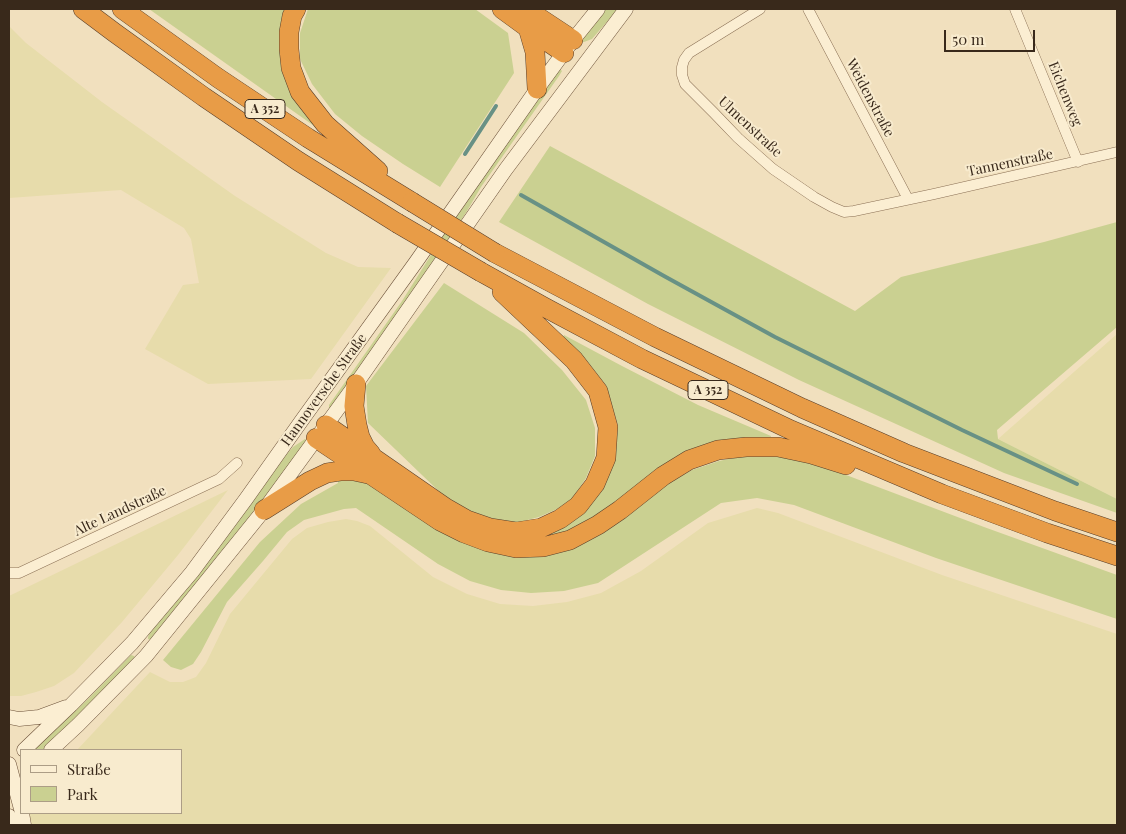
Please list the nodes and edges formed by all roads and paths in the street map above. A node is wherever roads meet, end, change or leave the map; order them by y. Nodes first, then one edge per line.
1 (83, 9) edge
2 (122, 9) edge
3 (296, 9) edge
4 (502, 9) edge
5 (526, 9) edge
6 (539, 9) edge
7 (598, 9) edge
8 (626, 9) edge
9 (760, 9) edge
10 (808, 9) edge
11 (1015, 9) edge
12 (528, 28) junction
13 (568, 47) junction
14 (586, 60) junction
15 (537, 89) junction
16 (1117, 152) edge
17 (1078, 162) junction
18 (908, 199) junction
19 (412, 202) junction
20 (481, 272) junction
21 (356, 384) junction
22 (302, 420) junction
23 (321, 432) junction
24 (237, 463) dead end
25 (374, 467) junction
26 (942, 494) junction
27 (264, 510) junction
28 (1117, 532) edge
29 (1117, 556) edge
30 (9, 573) edge
31 (71, 706) junction
32 (9, 717) edge
33 (25, 749) edge
34 (52, 749) edge
35 (20, 754) edge
36 (9, 764) edge
37 (15, 784) edge
38 (20, 803) edge
39 (9, 816) edge
40 (12, 825) edge

1 - 20 highway, A 352, bridge
2 - 19 highway, A 352
3 - 19 highway
4 - 12 highway
5 - 6 highway
5 - 13 highway
7 - 13 main road, Hannoversche Straße
8 - 14 main road, Hannoversche Straße
9 - 18 street, Ulmenstraße
10 - 18 street, Weidenstraße
11 - 17 street, Eichenweg
12 - 13 highway
12 - 15 highway
13 - 14 main road
13 - 15 main road, Hannoversche Straße
14 - 21 main road, Hannoversche Straße
15 - 22 main road, Hannoversche Straße
16 - 17 street, Tannenstraße
17 - 18 street, Tannenstraße
19 - 28 highway, A 352, bridge
20 - 25 highway
20 - 26 highway, A 352
21 - 23 main road, Hannoversche Straße
21 - 25 highway
22 - 23 main road
22 - 31 main road, Hannoversche Straße
23 - 25 highway
23 - 27 main road, Hannoversche Straße
24 - 30 street, Alte Landstraße
25 - 26 highway
25 - 27 highway
26 - 29 highway, A 352
27 - 34 main road, Hannoversche Straße
31 - 32 main road
31 - 33 main road, Hannoversche Straße
35 - 36 main road
36 - 37 main road
37 - 38 main road
39 - 40 main road

